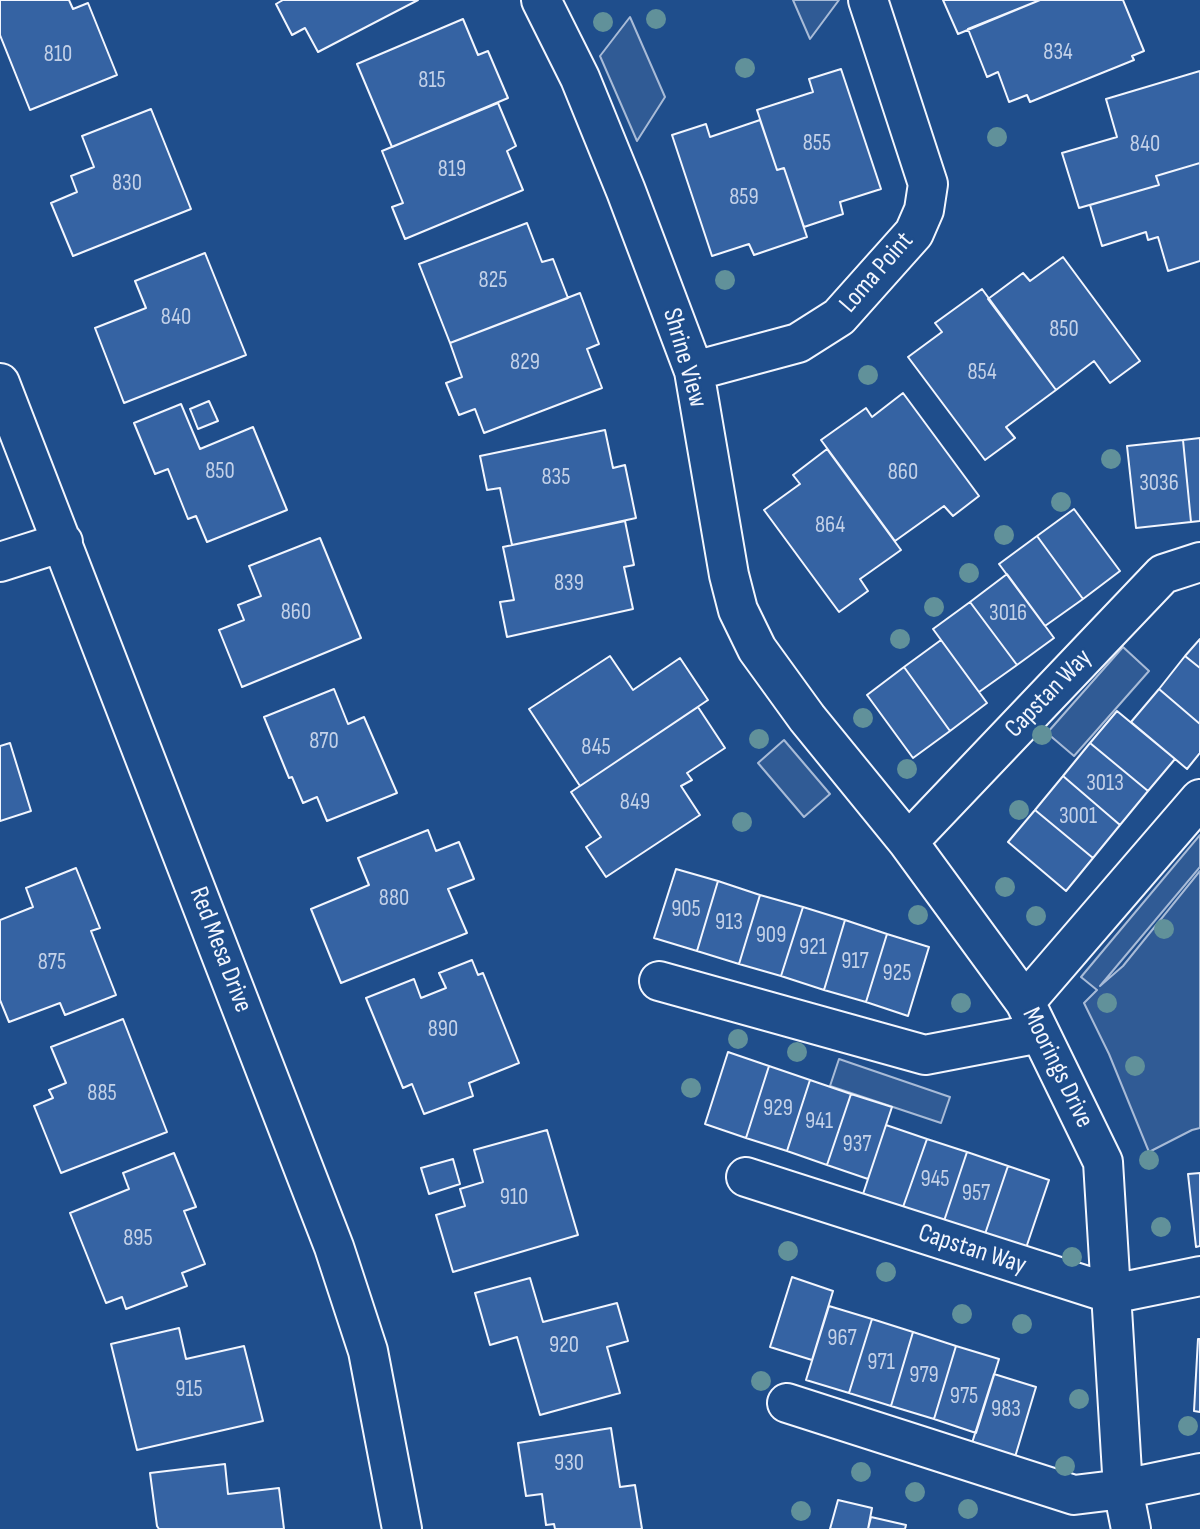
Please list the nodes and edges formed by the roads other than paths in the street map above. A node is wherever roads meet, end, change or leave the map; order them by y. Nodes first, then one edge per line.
1 (541, 0) edge
2 (868, 0) edge
3 (694, 371) junction
4 (0, 383) edge
5 (63, 542) junction
6 (0, 562) edge
7 (1200, 562) edge
8 (807, 718) joint
9 (1200, 799) edge
10 (908, 842) junction
11 (659, 981) dead end
12 (1032, 1017) junction
13 (746, 1177) dead end
14 (1200, 1276) edge
15 (1112, 1294) junction
16 (787, 1403) dead end
17 (1200, 1473) edge
18 (1123, 1489) junction
19 (402, 1529) edge
20 (1131, 1529) edge

1 - 3 street, Shrine View
2 - 3 street, Loma Point
3 - 8 street, Shrine View
4 - 5 street, Red Mesa Drive
5 - 6 street
5 - 19 street, Red Mesa Drive
7 - 10 street, Capstan Way
8 - 10 street, Moorings Drive
9 - 12 street
10 - 12 street, Moorings Drive
11 - 12 street
12 - 15 street, Moorings Drive
13 - 15 street, Capstan Way
14 - 15 street, Capstan Way
15 - 18 street, Moorings Drive
16 - 18 street
17 - 18 street
18 - 20 street, Moorings Drive

